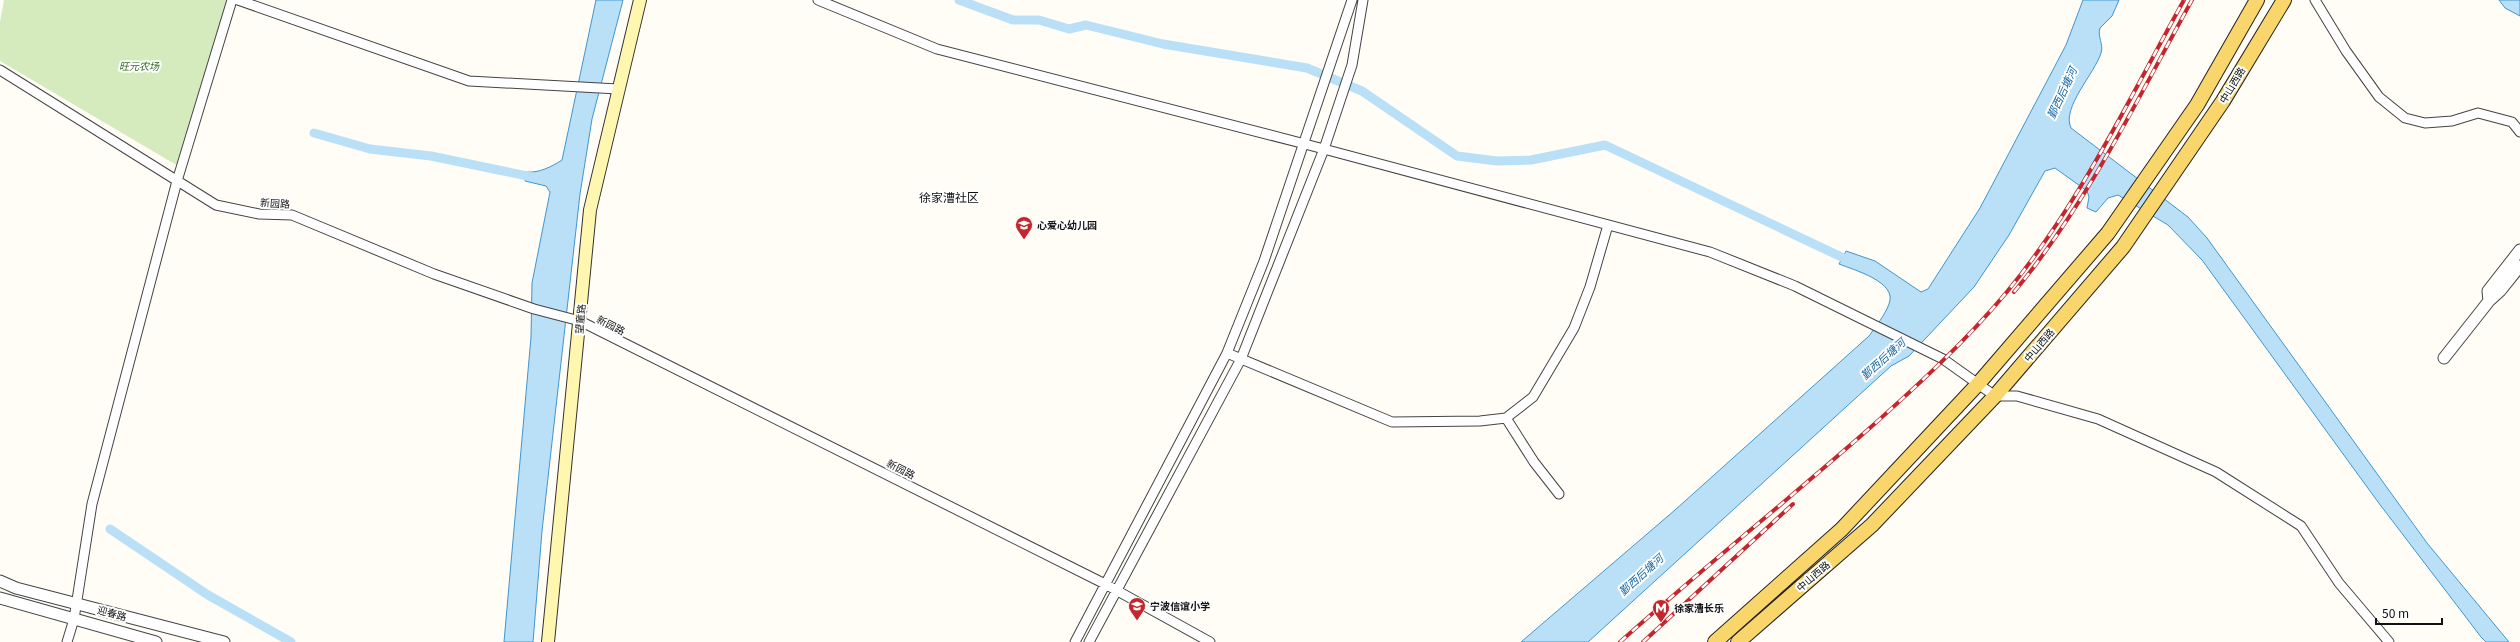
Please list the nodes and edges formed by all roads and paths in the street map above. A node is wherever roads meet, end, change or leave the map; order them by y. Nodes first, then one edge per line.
1 (232, 0) edge
2 (238, 0) edge
3 (640, 0) edge
4 (818, 0) edge
5 (1352, 0) edge
6 (1363, 0) edge
7 (2257, 0) edge
8 (2284, 0) edge
9 (2315, 0) edge
10 (2, 72) edge
11 (618, 90) junction
12 (2520, 132) edge
13 (1305, 144) junction
14 (1324, 149) junction
15 (177, 181) junction
16 (1608, 225) junction
17 (2520, 250) edge
18 (2520, 266) edge
19 (2489, 301) junction
20 (575, 320) junction
21 (1227, 353) junction
22 (2444, 358) dead end
23 (1241, 359) junction
24 (1978, 384) junction
25 (1995, 396) junction
26 (1506, 418) junction
27 (1559, 494) dead end
28 (0, 582) edge
29 (1106, 584) junction
30 (1118, 591) junction
31 (0, 598) edge
32 (76, 603) junction
33 (74, 619) junction
34 (67, 642) edge
35 (156, 642) edge
36 (224, 642) edge
37 (548, 642) edge
38 (1075, 642) edge
39 (1089, 642) edge
40 (1210, 642) edge
41 (1715, 642) edge
42 (1738, 642) edge
43 (2389, 642) edge

1 - 15 street
2 - 11 street
3 - 11 main road, 望童路
4 - 13 street
5 - 13 street
6 - 14 street
7 - 24 main road, 中山西路
8 - 25 main road, 中山西路
9 - 12 street
10 - 15 street, 新园路
11 - 20 main road, 望童路
13 - 14 street
13 - 21 street
14 - 16 street
14 - 23 street
15 - 20 street, 新园路
15 - 32 street
16 - 24 street
16 - 26 street
17 - 19 street
18 - 19 street
19 - 22 street
20 - 29 street, 新园路
20 - 37 main road, 望童路
21 - 23 street
21 - 29 street
23 - 26 street
23 - 30 street
24 - 25 street
24 - 41 main road, 中山西路
25 - 42 main road, 中山西路
25 - 43 street
26 - 27 street
28 - 32 street, 迎春路
29 - 30 street, 新园路
29 - 38 street
30 - 39 street
30 - 40 street, 新园路
31 - 33 street, 迎春路
32 - 33 street
32 - 36 street, 迎春路
33 - 34 street
33 - 35 street, 迎春路

